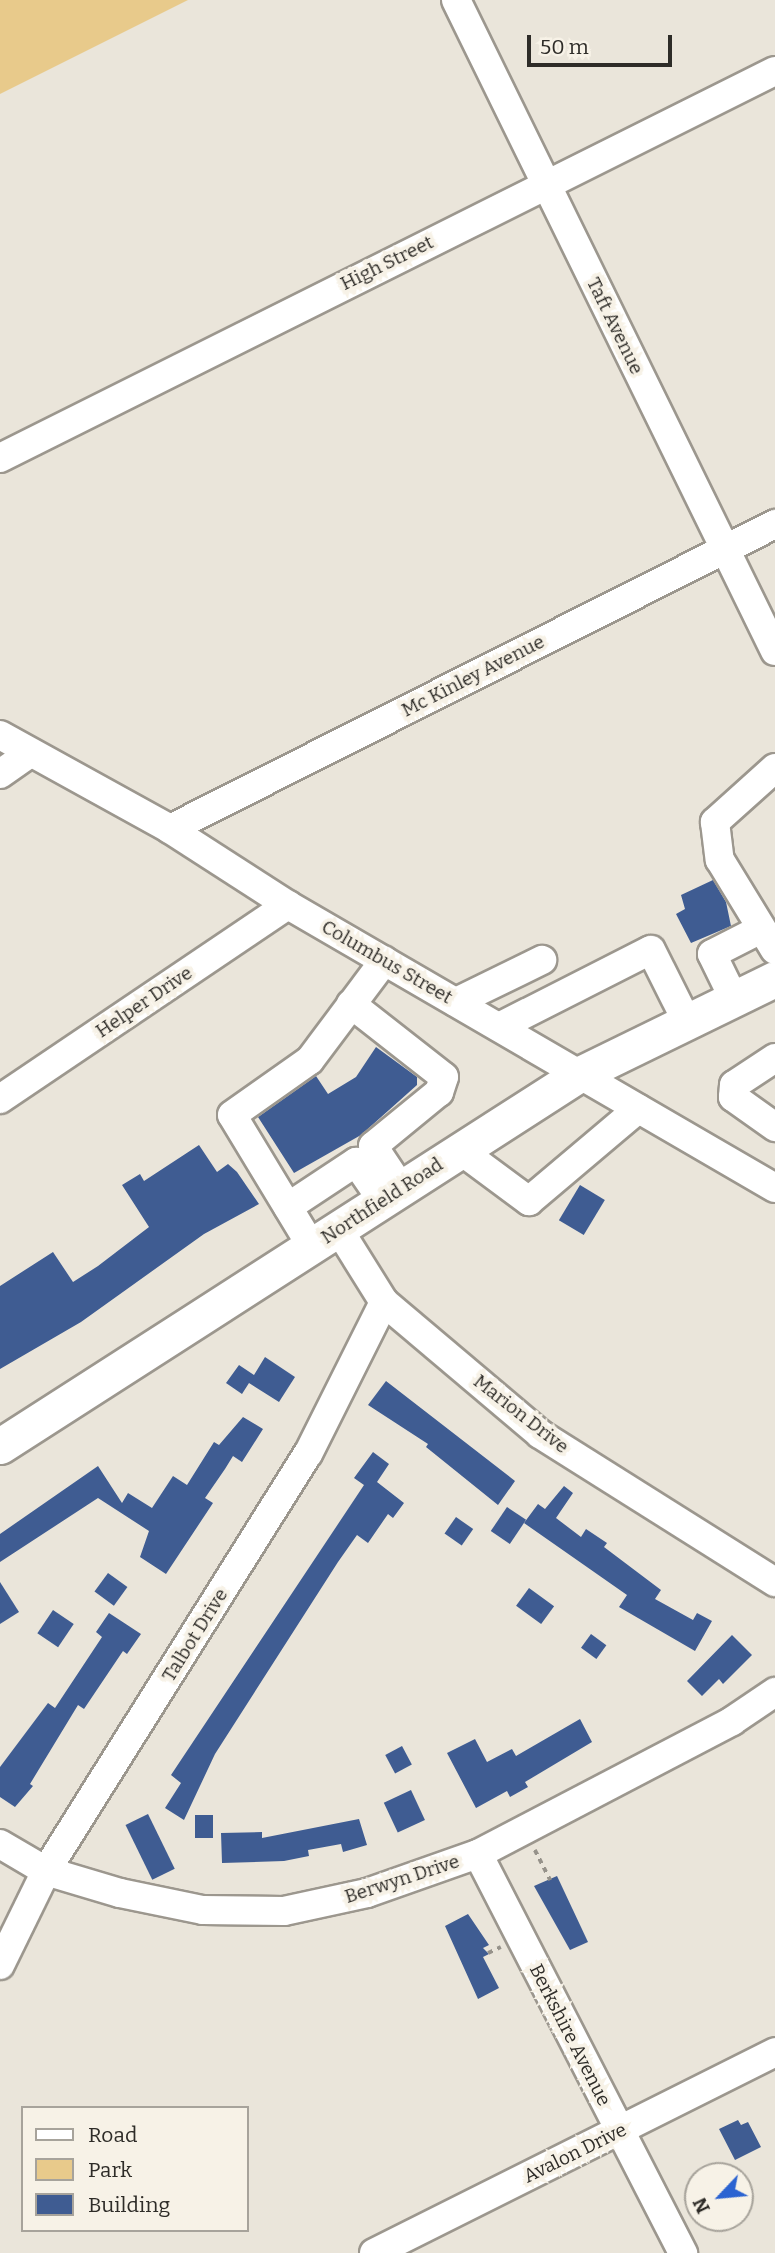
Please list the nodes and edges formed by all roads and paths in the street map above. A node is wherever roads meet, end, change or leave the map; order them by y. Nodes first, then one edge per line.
1 (456, 0) edge
2 (775, 71) edge
3 (546, 184) junction
4 (0, 458) edge
5 (775, 524) edge
6 (724, 549) junction
7 (775, 651) edge
8 (0, 735) edge
9 (30, 753) junction
10 (775, 768) edge
11 (0, 774) edge
12 (170, 829) junction
13 (288, 905) junction
14 (770, 941) edge
15 (542, 960) dead end
16 (384, 961) junction
17 (775, 979) edge
18 (734, 999) junction
19 (456, 1002) junction
20 (351, 1004) junction
21 (687, 1022) junction
22 (499, 1027) junction
23 (775, 1058) edge
24 (578, 1075) junction
25 (0, 1099) edge
26 (638, 1109) junction
27 (775, 1127) edge
28 (460, 1150) junction
29 (775, 1188) edge
30 (392, 1194) junction
31 (288, 1207) junction
32 (326, 1238) junction
33 (384, 1302) junction
34 (0, 1446) edge
35 (775, 1582) edge
36 (775, 1692) edge
37 (0, 1844) edge
38 (535, 1850) dead end
39 (478, 1854) junction
40 (46, 1871) junction
41 (550, 1880) dead end
42 (506, 1944) dead end
43 (488, 1953) dead end
44 (0, 1965) edge
45 (775, 2052) edge
46 (619, 2132) junction
47 (374, 2253) edge
48 (683, 2253) edge

1 - 3 street, Taft Avenue
2 - 3 street, High Street
3 - 4 street, High Street
3 - 6 street, Taft Avenue
5 - 6 street, Mc Kinley Avenue
6 - 7 street, Taft Avenue
6 - 12 street, Mc Kinley Avenue
8 - 9 street, Columbus Street
9 - 11 street
9 - 12 street, Columbus Street
10 - 14 street
12 - 13 street, Columbus Street
13 - 16 street, Columbus Street
13 - 25 street, Helper Drive
14 - 18 street
15 - 19 street
16 - 19 street, Columbus Street
16 - 20 street
17 - 18 main road, Northfield Road
18 - 21 main road, Northfield Road
19 - 22 street, Columbus Street
20 - 30 street
20 - 31 street, Marion Drive
21 - 22 street
21 - 24 main road, Northfield Road
22 - 24 street, Columbus Street
23 - 27 street
24 - 26 street, Columbus Street
24 - 28 main road, Northfield Road
26 - 28 street
26 - 29 street, Columbus Street
28 - 30 main road, Northfield Road
30 - 31 street
30 - 32 main road, Northfield Road
31 - 32 street, Marion Drive
32 - 33 street, Marion Drive
32 - 34 main road, Northfield Road
33 - 35 street, Marion Drive
33 - 40 street, Talbot Drive
36 - 39 street, Berwyn Drive
37 - 40 street, Berwyn Drive
38 - 41 path
39 - 40 street, Berwyn Drive
39 - 46 street, Berkshire Avenue
40 - 44 street, Talbot Drive
42 - 43 path
45 - 46 street, Avalon Drive
46 - 47 street, Avalon Drive
46 - 48 street, Berkshire Avenue

